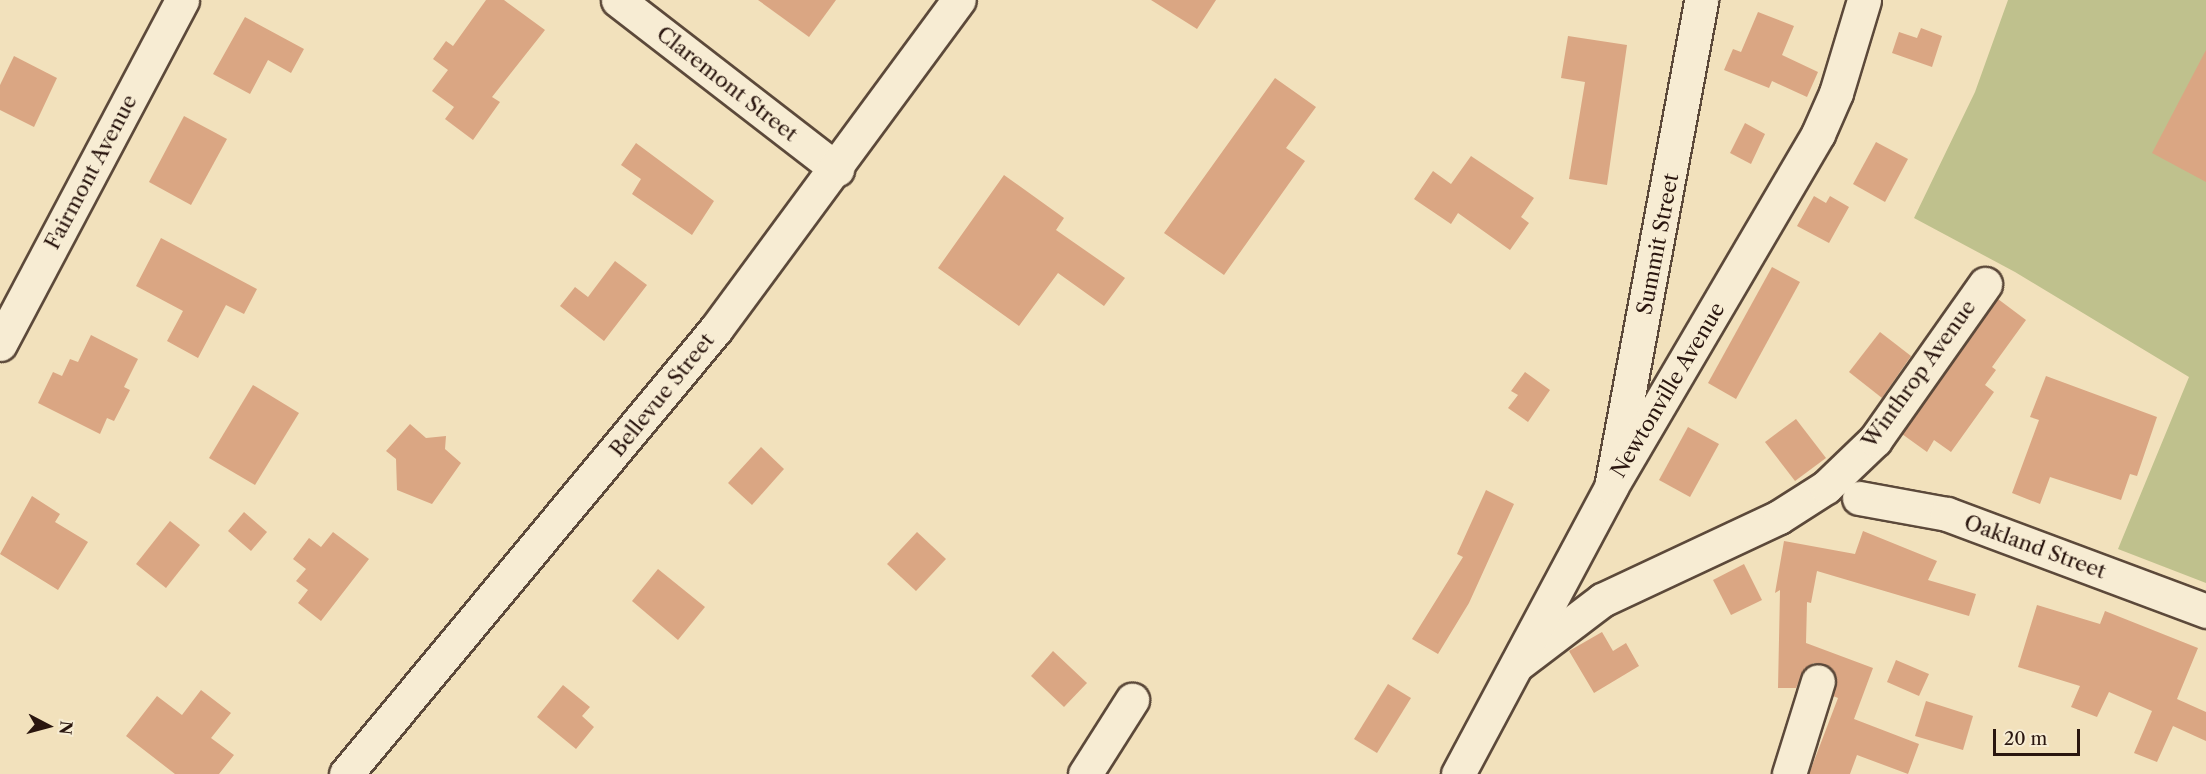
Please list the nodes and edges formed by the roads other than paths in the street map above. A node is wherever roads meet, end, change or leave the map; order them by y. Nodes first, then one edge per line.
1 (182, 0) edge
2 (618, 0) edge
3 (959, 0) edge
4 (1701, 0) edge
5 (1864, 0) edge
6 (837, 169) junction
7 (1985, 284) dead end
8 (0, 344) edge
9 (1611, 487) junction
10 (1859, 498) dead end
11 (2206, 611) edge
12 (1518, 664) junction
13 (1818, 681) dead end
14 (1132, 700) dead end
15 (346, 774) edge
16 (1085, 774) edge
17 (1458, 774) edge
18 (1789, 774) edge

1 - 8 street, Fairmont Avenue
2 - 6 street, Claremont Street
3 - 6 street, Bellevue Street
4 - 9 street, Summit Street
5 - 9 street, Newtonville Avenue
6 - 15 street, Bellevue Street
7 - 12 street, Winthrop Avenue
9 - 12 street, Newtonville Avenue
10 - 11 street, Oakland Street
12 - 17 street, Newtonville Avenue
13 - 18 street
14 - 16 street

